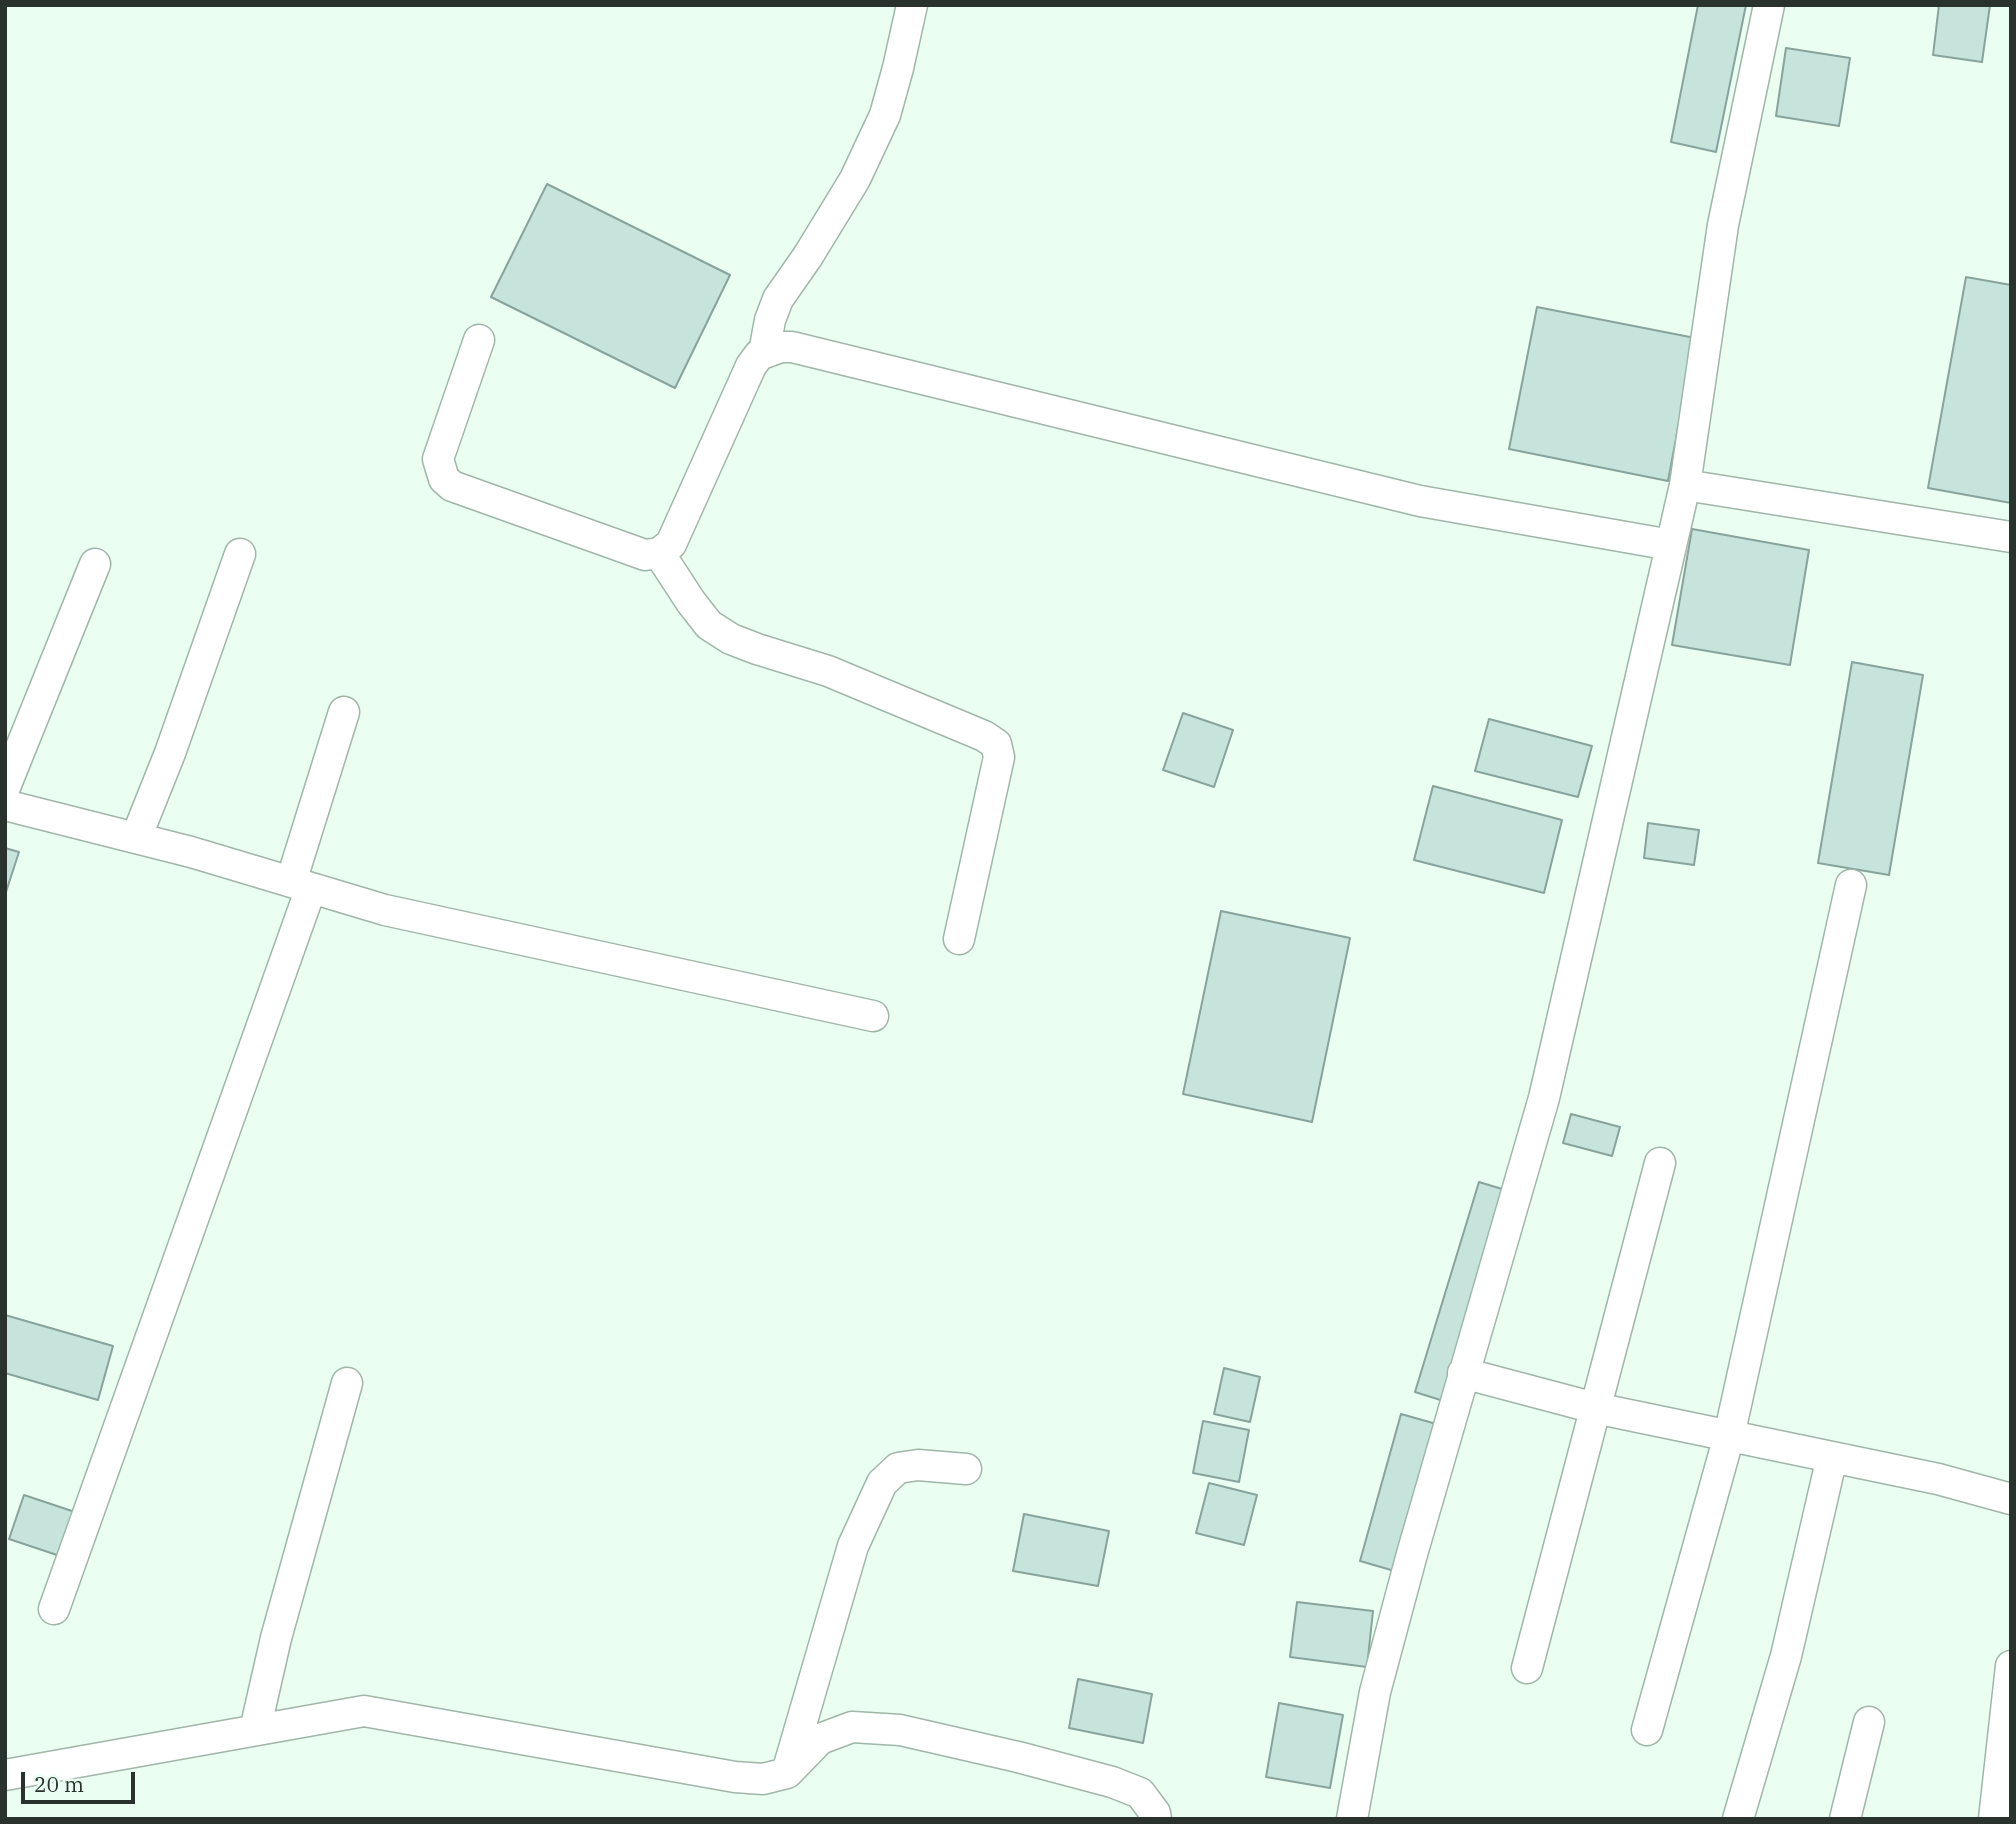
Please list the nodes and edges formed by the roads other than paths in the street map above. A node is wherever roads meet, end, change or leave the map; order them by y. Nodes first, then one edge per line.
1 (912, 5) edge
2 (1769, 5) edge
3 (479, 340) dead end
4 (764, 353) junction
5 (1685, 485) junction
6 (2011, 537) edge
7 (1671, 545) junction
8 (659, 553) junction
9 (240, 554) dead end
10 (95, 564) dead end
11 (344, 712) dead end
12 (5, 787) edge
13 (5, 805) edge
14 (136, 838) junction
15 (301, 885) junction
16 (1851, 885) dead end
17 (959, 939) dead end
18 (873, 1016) dead end
19 (1660, 1163) dead end
20 (1463, 1373) junction
21 (347, 1383) dead end
22 (1595, 1408) junction
23 (1729, 1436) junction
24 (1832, 1457) junction
25 (965, 1469) dead end
26 (2011, 1499) edge
27 (54, 1609) dead end
28 (2011, 1666) edge
29 (1527, 1668) dead end
30 (1869, 1722) dead end
31 (255, 1730) junction
32 (1647, 1730) dead end
33 (787, 1773) junction
34 (5, 1775) edge
35 (1156, 1819) edge
36 (1352, 1819) edge
37 (1738, 1819) edge
38 (1845, 1819) edge
39 (1994, 1819) edge

1 - 4 street
2 - 5 street
3 - 8 street
4 - 7 street
4 - 8 street
5 - 6 street
5 - 7 street
7 - 20 street
8 - 17 street
9 - 14 street
10 - 12 street
11 - 15 street
13 - 14 street
14 - 15 street
15 - 18 street
15 - 27 street
16 - 23 street
19 - 22 street
20 - 22 street
20 - 36 street
21 - 31 street
22 - 23 street
22 - 29 street
23 - 24 street
23 - 32 street
24 - 26 street
24 - 37 street
25 - 33 street
28 - 39 street
30 - 38 street
31 - 33 street
31 - 34 street
33 - 35 street

